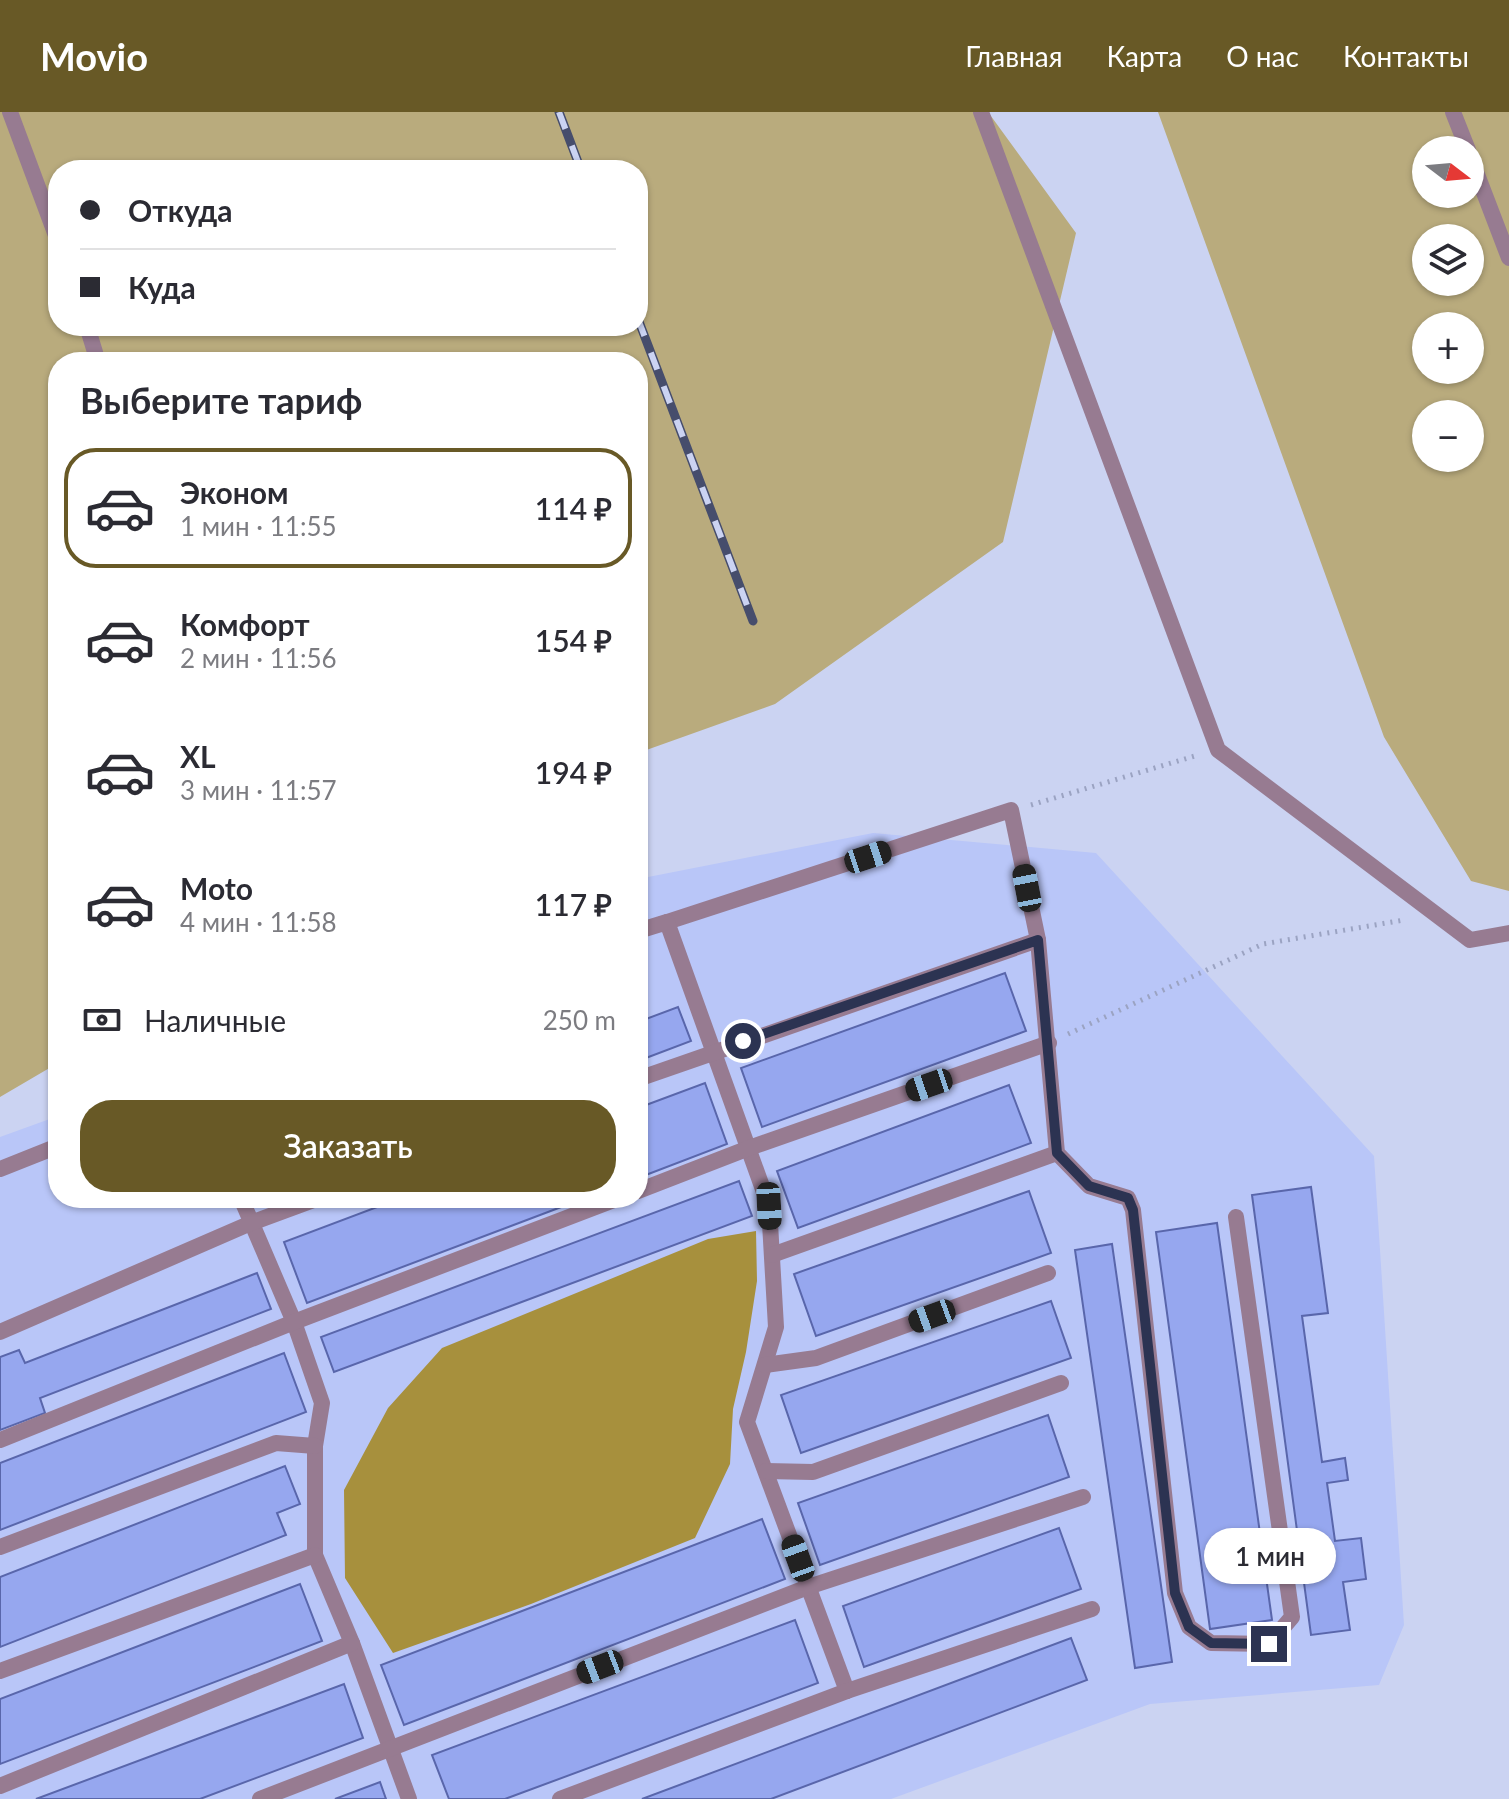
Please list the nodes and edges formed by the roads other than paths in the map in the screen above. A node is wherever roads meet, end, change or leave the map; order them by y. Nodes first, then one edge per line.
1 (10, 112) edge
2 (981, 112) edge
3 (1453, 112) edge
4 (1462, 136) edge
5 (1484, 193) edge
6 (48, 214) edge
7 (1509, 258) edge
8 (667, 922) junction
9 (648, 928) edge
10 (1509, 933) edge
11 (1038, 940) junction
12 (1049, 1043) junction
13 (713, 1051) junction
14 (648, 1075) edge
15 (749, 1148) junction
16 (48, 1150) edge
17 (1057, 1153) junction
18 (0, 1169) edge
19 (648, 1187) edge
20 (245, 1208) edge
21 (292, 1208) edge
22 (593, 1208) edge
23 (1236, 1217) dead end
24 (251, 1223) junction
25 (772, 1255) junction
26 (1048, 1273) dead end
27 (294, 1322) junction
28 (0, 1332) edge
29 (765, 1365) junction
30 (1061, 1383) dead end
31 (0, 1440) edge
32 (315, 1446) junction
33 (766, 1471) junction
34 (1083, 1497) dead end
35 (0, 1547) edge
36 (315, 1555) junction
37 (808, 1587) junction
38 (1092, 1609) dead end
39 (352, 1643) junction
40 (0, 1671) edge
41 (847, 1691) junction
42 (391, 1748) junction
43 (0, 1786) edge
44 (260, 1799) edge
45 (409, 1799) edge
46 (560, 1799) edge

1 - 6 street
2 - 10 street
3 - 4 street
5 - 7 street
8 - 9 street
8 - 11 street
8 - 13 street
11 - 12 street
11 - 13 street
12 - 15 street
12 - 17 street
13 - 14 street
13 - 15 street
15 - 19 street
15 - 25 street
16 - 18 street
17 - 23 street
17 - 25 street
20 - 24 street
21 - 24 street
22 - 27 street
24 - 27 street
24 - 28 street
25 - 29 street
26 - 29 street
27 - 31 street
27 - 32 street
29 - 33 street
30 - 33 street
32 - 35 street
32 - 36 street
33 - 37 street
34 - 37 street
36 - 39 street
36 - 40 street
37 - 41 street
37 - 42 street
38 - 41 street
39 - 42 street
39 - 43 street
41 - 46 street
42 - 44 street
42 - 45 street

